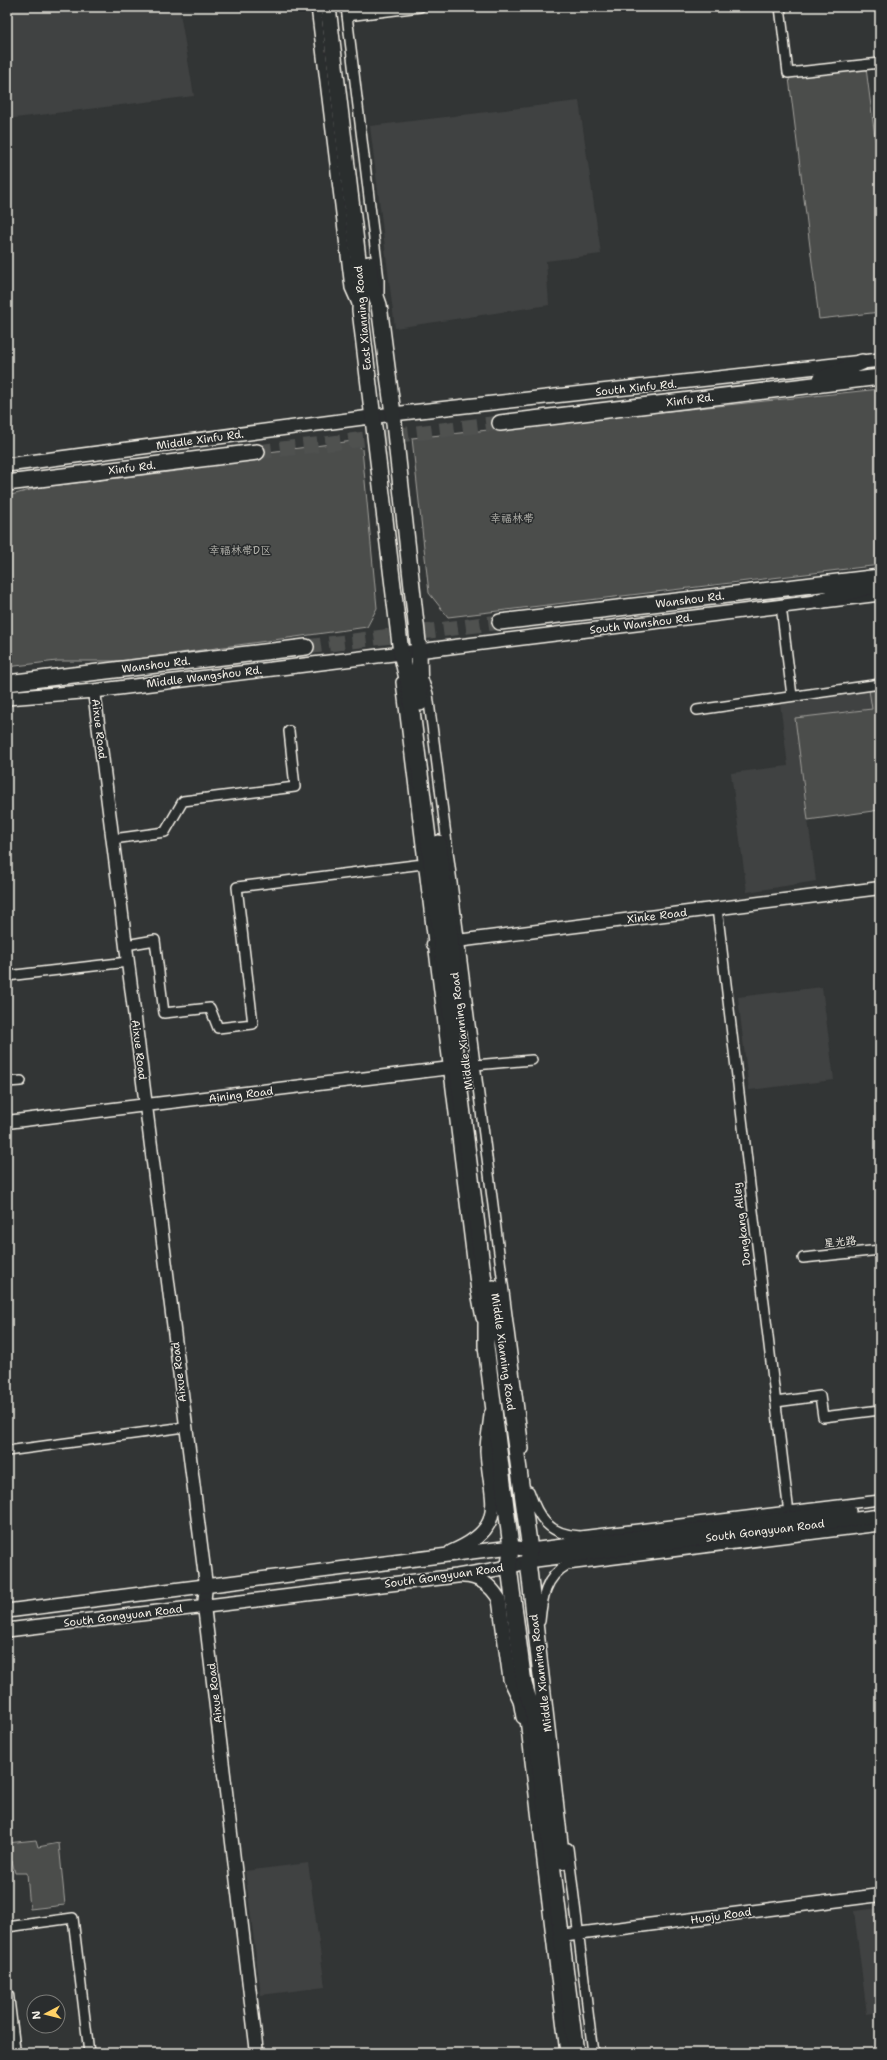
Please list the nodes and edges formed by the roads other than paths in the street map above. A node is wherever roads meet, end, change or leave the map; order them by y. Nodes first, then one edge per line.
1 (316, 7) edge
2 (328, 7) edge
3 (420, 7) edge
4 (780, 7) edge
5 (343, 10) edge
6 (880, 63) edge
7 (360, 310) junction
8 (880, 360) edge
9 (862, 362) junction
10 (880, 377) edge
11 (804, 386) junction
12 (393, 414) junction
13 (373, 417) junction
14 (500, 423) tunnel mouth
15 (257, 452) tunnel mouth
16 (7, 465) edge
17 (7, 483) edge
18 (880, 577) edge
19 (880, 584) edge
20 (880, 594) edge
21 (819, 601) junction
22 (781, 606) junction
23 (500, 622) tunnel mouth
24 (306, 647) tunnel mouth
25 (419, 651) junction
26 (401, 653) junction
27 (7, 682) edge
28 (880, 684) edge
29 (94, 691) junction
30 (792, 696) junction
31 (7, 698) edge
32 (697, 710) dead end
33 (289, 731) dead end
34 (113, 839) junction
35 (423, 864) junction
36 (880, 888) edge
37 (717, 908) junction
38 (446, 943) junction
39 (126, 945) junction
40 (128, 962) junction
41 (7, 976) edge
42 (532, 1060) dead end
43 (461, 1067) junction
44 (21, 1081) dead end
45 (7, 1082) edge
46 (146, 1107) junction
47 (7, 1122) edge
48 (880, 1250) edge
49 (802, 1258) dead end
50 (776, 1402) junction
51 (493, 1405) junction
52 (880, 1410) edge
53 (185, 1427) junction
54 (7, 1451) edge
55 (529, 1491) junction
56 (880, 1500) edge
57 (524, 1508) junction
58 (880, 1508) edge
59 (880, 1516) edge
60 (791, 1523) junction
61 (880, 1526) edge
62 (511, 1547) junction
63 (529, 1555) junction
64 (438, 1556) junction
65 (509, 1567) junction
66 (457, 1576) junction
67 (206, 1585) junction
68 (204, 1606) junction
69 (7, 1611) edge
70 (7, 1630) edge
71 (539, 1645) junction
72 (524, 1684) junction
73 (523, 1717) junction
74 (880, 1895) edge
75 (7, 1927) edge
76 (570, 1935) junction
77 (7, 1995) edge
78 (10, 2040) edge
79 (14, 2053) edge
80 (89, 2053) edge
81 (257, 2053) edge
82 (565, 2053) edge
83 (576, 2053) edge
84 (584, 2053) edge
85 (593, 2053) edge

1 - 7 street
2 - 7 main road, East Xianning Road
3 - 5 street
4 - 6 street
5 - 12 main road, East Xianning Road
7 - 13 main road, East Xianning Road
8 - 9 main road, South Xinfu Rd.
9 - 11 main road
9 - 12 main road, South Xinfu Rd.
10 - 11 main road, Xinfu Rd.
11 - 14 main road, Xinfu Rd.
12 - 13 main road, Middle Xinfu Rd.
12 - 25 main road, East Xianning Road
13 - 16 main road, Middle Xinfu Rd.
13 - 26 main road, East Xianning Road
15 - 17 main road, Xinfu Rd.
18 - 23 main road, Wanshou Rd.
19 - 21 main road
20 - 21 main road, South Wanshou Rd.
21 - 22 main road, South Wanshou Rd.
22 - 25 main road, South Wanshou Rd.
22 - 30 street
24 - 27 main road, Wanshou Rd.
25 - 26 main road, South Wanshou Rd.
25 - 38 main road, Middle Xianning Road
26 - 29 main road, Middle Wangshou Rd.
26 - 35 street
26 - 38 main road, Middle Xianning Road
28 - 30 street
29 - 31 main road, Middle Wangshou Rd.
29 - 34 street, Aixue Road
30 - 32 street
33 - 34 street
34 - 39 street, Aixue Road
35 - 38 street
35 - 39 street
36 - 37 street, Xinke Road
37 - 38 street, Xinke Road
37 - 50 street, Dongkang Alley
38 - 43 main road, Middle Xianning Road
39 - 40 street, Aixue Road
40 - 41 street
40 - 46 street, Aixue Road
42 - 43 street
43 - 46 street, Aining Road
43 - 51 main road, Middle Xianning Road
43 - 55 street
43 - 57 main road, Middle Xianning Road
44 - 45 street
46 - 47 street, Aining Road
46 - 53 street, Aixue Road
48 - 49 street, 星光路
50 - 52 street
50 - 60 street, Dongkang Alley
51 - 62 main road, Middle Xianning Road
51 - 64 main road
53 - 54 street
53 - 67 street, Aixue Road
55 - 57 street
55 - 60 street
56 - 60 street
57 - 63 main road, Middle Xianning Road
58 - 60 main road, South Gongyuan Road
59 - 60 main road, South Gongyuan Road
60 - 61 street
60 - 63 main road, South Gongyuan Road
60 - 71 street
62 - 63 main road, South Gongyuan Road
62 - 64 main road, South Gongyuan Road
62 - 65 main road, Middle Xianning Road
63 - 65 main road, South Gongyuan Road
63 - 71 main road, Middle Xianning Road
64 - 67 main road, South Gongyuan Road
65 - 66 main road, South Gongyuan Road
65 - 72 main road, Middle Xianning Road
66 - 68 main road, South Gongyuan Road
66 - 73 main road
67 - 68 street, Aixue Road
67 - 69 main road, South Gongyuan Road
68 - 70 main road, South Gongyuan Road
68 - 81 street, Aixue Road
71 - 76 main road, Middle Xianning Road
72 - 73 street
72 - 76 main road, Middle Xianning Road
73 - 82 street
74 - 76 street, Huoju Road
75 - 80 street
76 - 83 main road, Middle Xianning Road
76 - 84 main road, Middle Xianning Road
76 - 85 street
77 - 78 street
78 - 79 street

